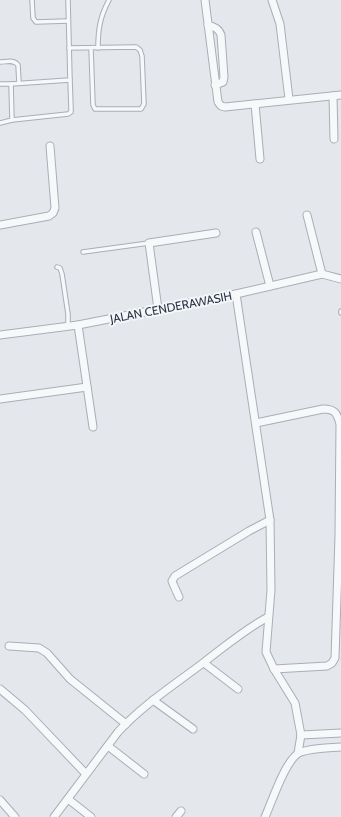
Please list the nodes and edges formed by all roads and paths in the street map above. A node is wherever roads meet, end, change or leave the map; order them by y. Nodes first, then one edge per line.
1 (32, 0) edge
2 (68, 0) edge
3 (109, 0) edge
4 (205, 0) edge
5 (272, 0) edge
6 (68, 21) junction
7 (208, 25) junction
8 (69, 48) junction
9 (91, 48) junction
10 (98, 48) junction
11 (0, 62) edge
12 (70, 80) junction
13 (19, 83) junction
14 (0, 84) edge
15 (11, 84) junction
16 (215, 86) junction
17 (341, 95) edge
18 (333, 96) junction
19 (289, 100) junction
20 (255, 104) junction
21 (12, 120) junction
22 (0, 123) edge
23 (334, 139) dead end
24 (50, 146) dead end
25 (260, 158) dead end
26 (307, 215) dead end
27 (0, 224) edge
28 (256, 232) dead end
29 (216, 233) dead end
30 (149, 242) junction
31 (84, 252) dead end
32 (57, 267) dead end
33 (322, 274) junction
34 (341, 279) edge
35 (270, 286) junction
36 (236, 294) junction
37 (158, 309) junction
38 (78, 325) junction
39 (68, 327) junction
40 (0, 335) edge
41 (87, 387) junction
42 (0, 399) edge
43 (256, 423) junction
44 (93, 427) dead end
45 (270, 520) junction
46 (179, 597) dead end
47 (268, 617) junction
48 (8, 646) dead end
49 (204, 663) junction
50 (274, 670) junction
51 (0, 689) edge
52 (238, 689) dead end
53 (153, 700) junction
54 (126, 724) junction
55 (193, 729) dead end
56 (341, 733) edge
57 (301, 735) junction
58 (108, 746) junction
59 (341, 747) edge
60 (298, 753) junction
61 (86, 774) junction
62 (144, 774) dead end
63 (68, 799) junction
64 (0, 800) edge
65 (15, 817) edge
66 (54, 817) edge
67 (91, 817) edge
68 (265, 817) edge

1 - 6 lane
2 - 6 lane
3 - 10 lane
4 - 7 street
5 - 19 street
6 - 8 lane
7 - 16 street
7 - 16 street
8 - 9 lane
8 - 12 lane
9 - 10 lane
9 - 10 lane
11 - 13 lane
12 - 13 lane
12 - 21 lane
13 - 15 lane
14 - 15 lane
15 - 21 lane
16 - 20 street
17 - 18 street
18 - 19 street
18 - 23 street
19 - 20 street
20 - 25 street
21 - 22 lane
24 - 27 street
26 - 33 street
28 - 35 street
29 - 30 street
30 - 31 lane
30 - 37 street
32 - 39 lane
33 - 34 street, JALAN CENDERAWASIH
33 - 35 street, JALAN CENDERAWASIH
35 - 36 street, JALAN CENDERAWASIH
36 - 37 street, JALAN CENDERAWASIH
36 - 43 street
37 - 38 street, JALAN CENDERAWASIH
38 - 39 street, JALAN CENDERAWASIH
38 - 41 street
39 - 40 street, JALAN CENDERAWASIH
41 - 42 street
41 - 44 street
43 - 45 street
43 - 50 street
45 - 46 street
45 - 47 street
47 - 49 street
47 - 50 street
48 - 54 street
49 - 52 street
49 - 53 street
50 - 57 street
51 - 61 street
53 - 54 street
53 - 55 street
54 - 58 street
56 - 57 street
57 - 60 street
58 - 61 street
58 - 62 street
59 - 60 street
60 - 68 street
61 - 63 street
63 - 66 street
63 - 67 street
64 - 65 street

